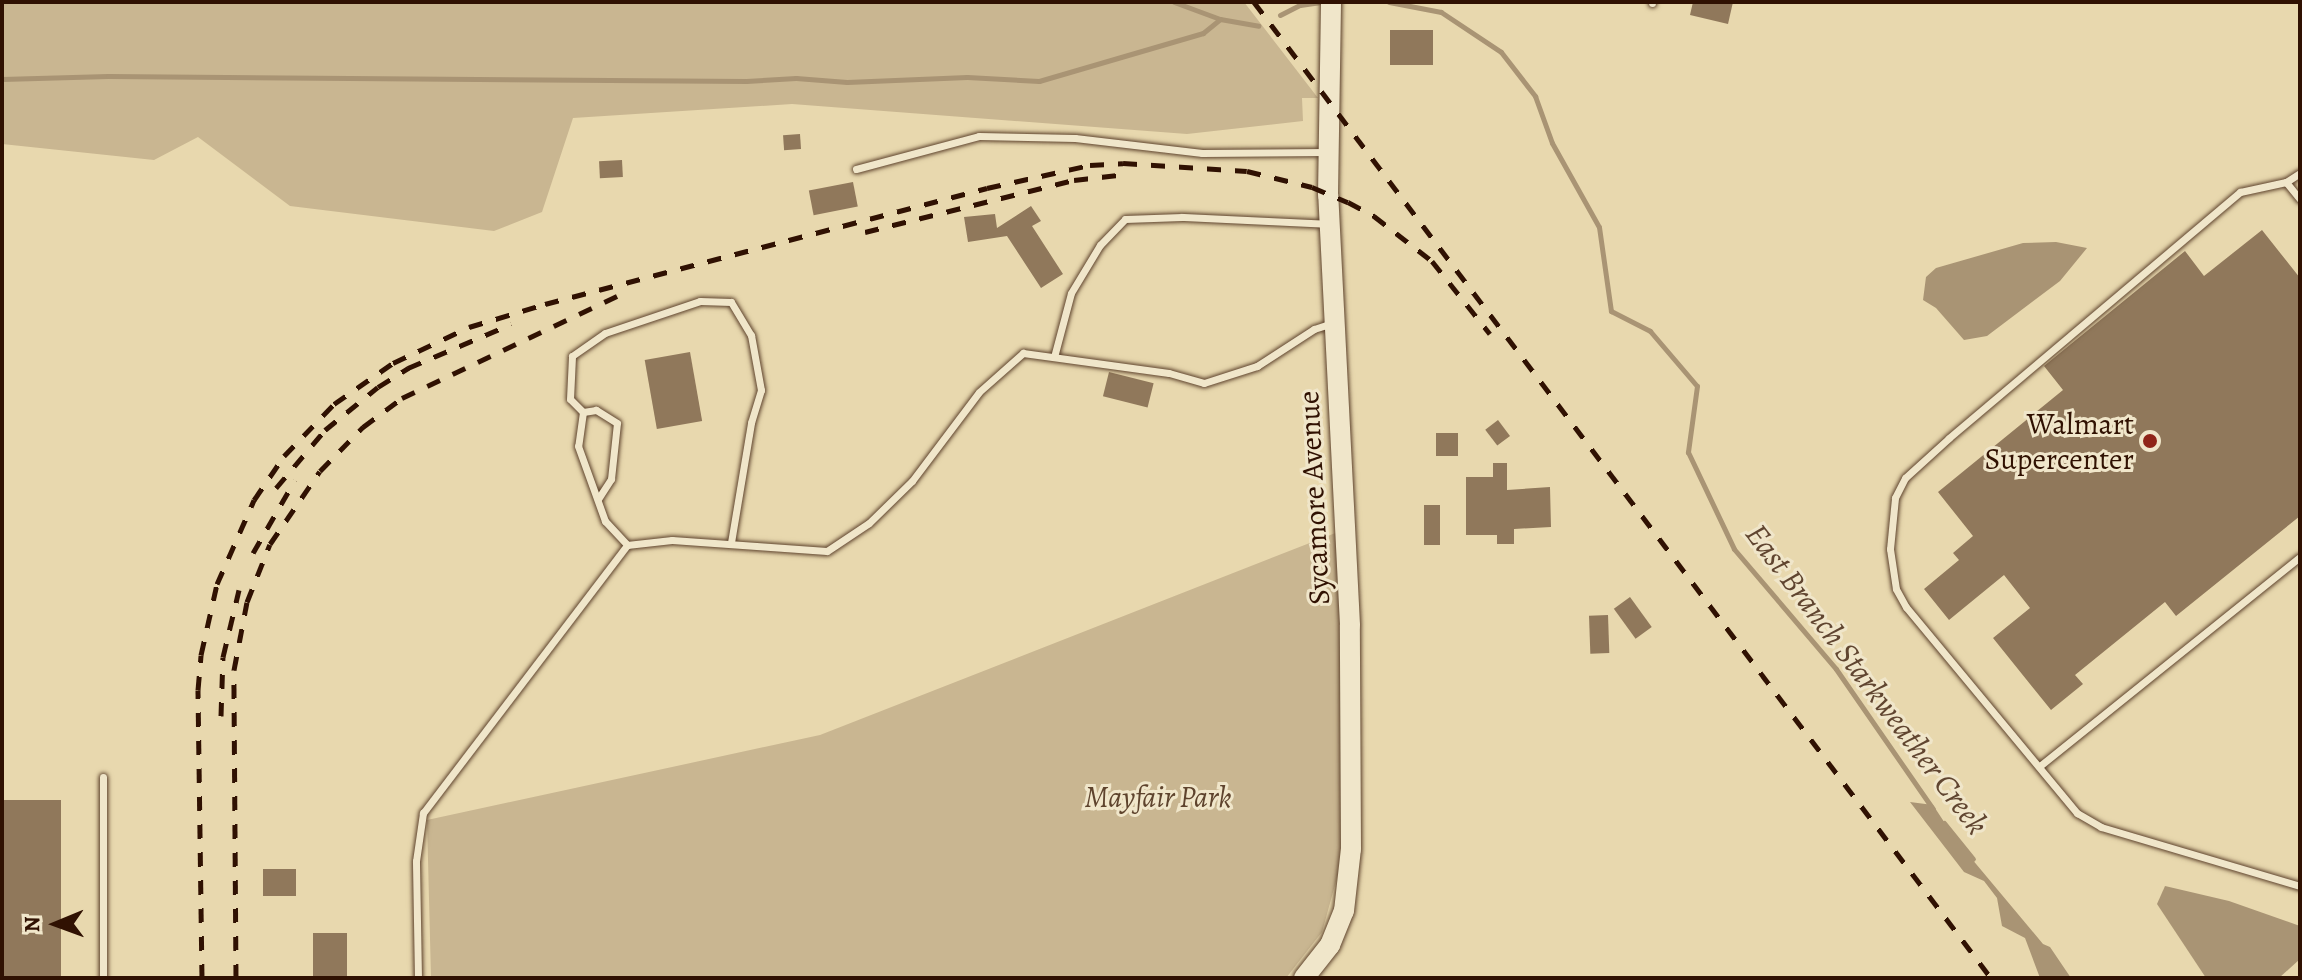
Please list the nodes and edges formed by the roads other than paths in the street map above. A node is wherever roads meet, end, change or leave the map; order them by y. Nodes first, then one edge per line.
1 (1331, 8) edge
2 (1329, 152) junction
3 (856, 169) dead end
4 (2300, 173) edge
5 (2286, 182) junction
6 (2300, 199) edge
7 (1330, 224) junction
8 (1334, 323) junction
9 (1054, 357) junction
10 (583, 412) junction
11 (598, 499) junction
12 (731, 542) junction
13 (627, 545) junction
14 (2300, 557) edge
15 (2041, 765) junction
16 (103, 777) dead end
17 (2300, 886) edge
18 (103, 978) edge
19 (418, 978) edge
20 (1304, 978) edge

1 - 2 street, Sycamore Avenue
2 - 3 lane
2 - 7 street, Sycamore Avenue
4 - 5 lane
5 - 6 lane
5 - 15 lane
7 - 8 street, Sycamore Avenue
7 - 9 lane
8 - 9 lane
8 - 20 street, Sycamore Avenue
9 - 12 lane
10 - 11 lane
10 - 11 lane
10 - 12 lane
11 - 13 lane
12 - 13 lane
13 - 19 lane
14 - 15 lane
15 - 17 lane
16 - 18 lane

